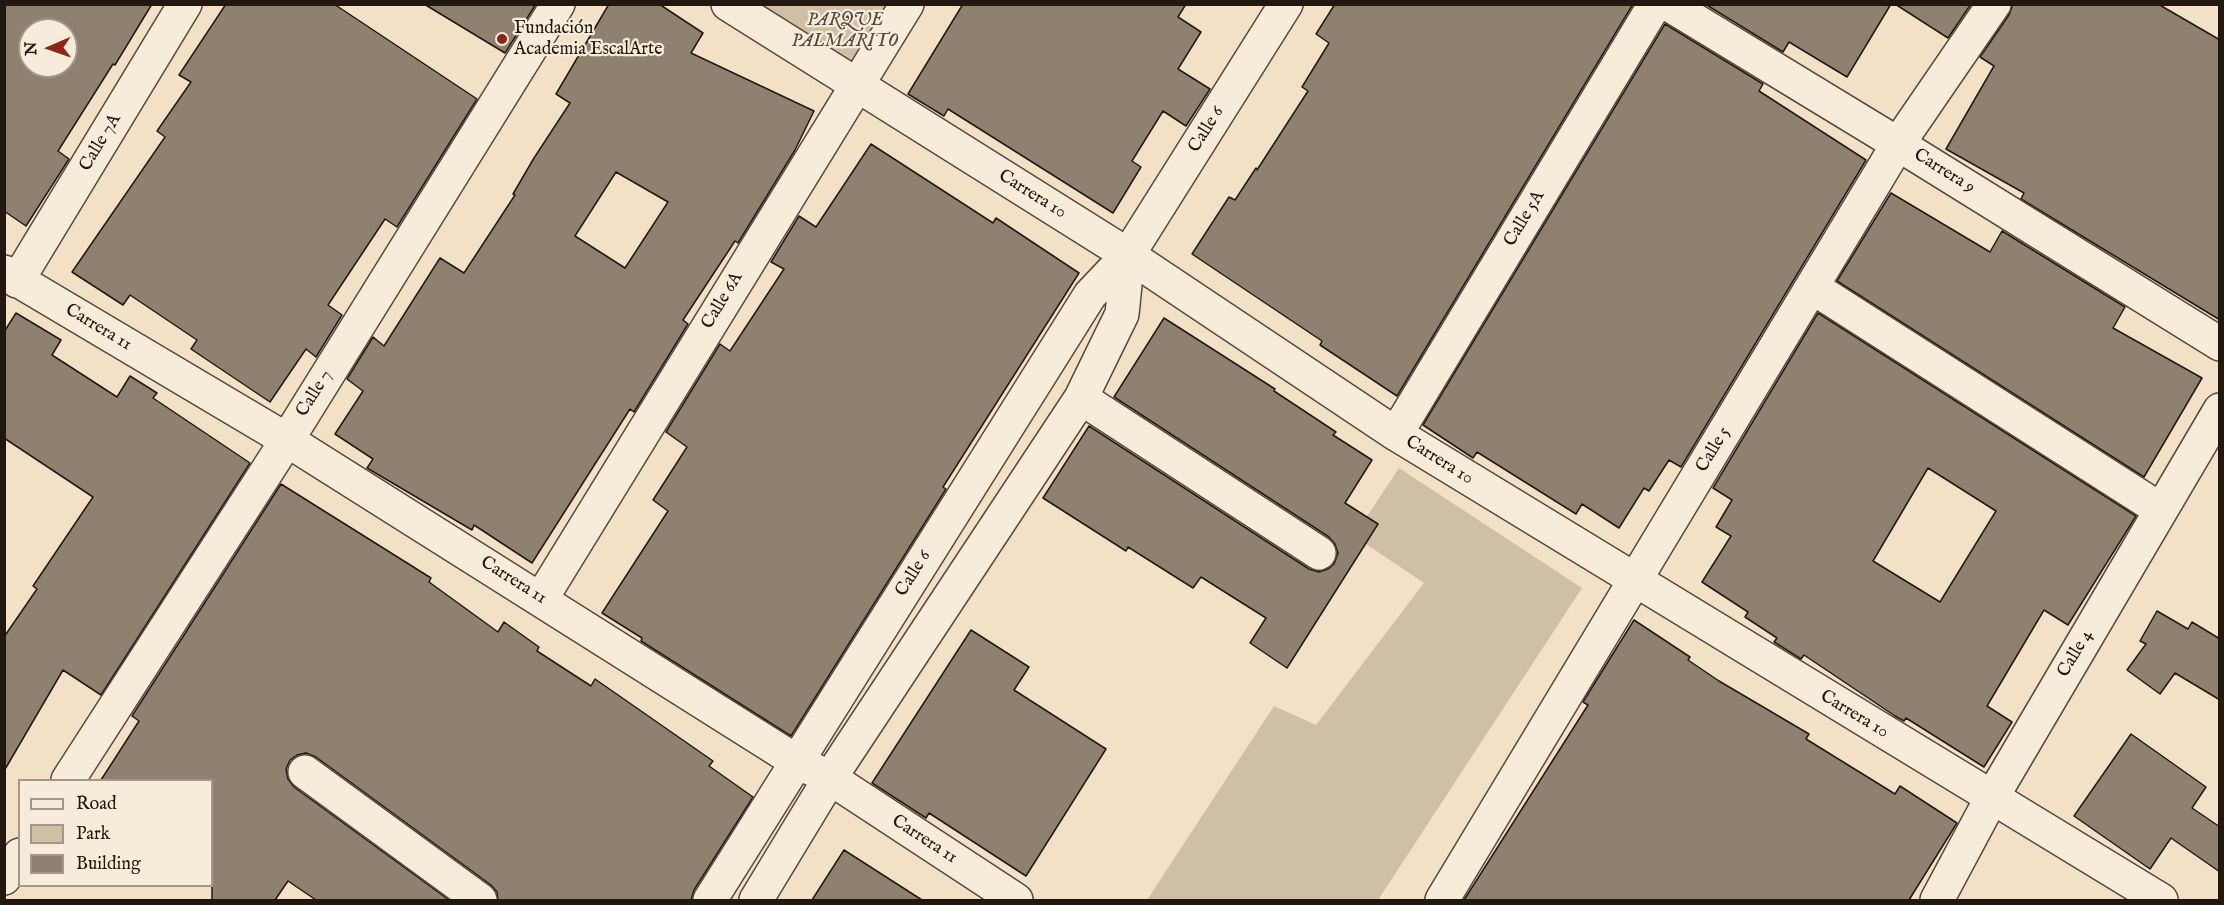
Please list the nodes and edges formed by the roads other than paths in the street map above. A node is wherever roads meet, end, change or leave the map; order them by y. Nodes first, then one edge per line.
1 (185, 4) edge
2 (558, 4) edge
3 (728, 4) edge
4 (907, 4) edge
5 (1286, 4) edge
6 (1655, 4) edge
7 (1668, 4) edge
8 (1994, 4) edge
9 (855, 85) junction
10 (1898, 144) junction
11 (1128, 255) junction
12 (11, 276) edge
13 (1812, 287) junction
14 (2220, 344) edge
15 (1081, 398) junction
16 (2220, 410) edge
17 (1396, 434) junction
18 (287, 440) junction
19 (2161, 510) junction
20 (1319, 553) dead end
21 (1635, 581) junction
22 (541, 599) junction
23 (796, 761) junction
24 (304, 772) dead end
25 (830, 778) junction
26 (69, 779) edge
27 (1991, 799) junction
28 (18, 858) edge
29 (4, 879) edge
30 (4, 897) edge
31 (10, 900) edge
32 (480, 900) edge
33 (710, 900) edge
34 (756, 900) edge
35 (1016, 900) edge
36 (1442, 900) edge
37 (1937, 900) edge
38 (2161, 900) edge

1 - 12 street, Calle 7A
2 - 18 street, Calle 7
3 - 9 street, Carrera 10
4 - 9 street, Calle 6A
5 - 11 street, Calle 6
6 - 17 street, Calle 5A
7 - 10 street, Carrera 9
8 - 10 street, Calle 5
9 - 11 street, Carrera 10
9 - 22 street, Calle 6A
10 - 13 street, Calle 5
10 - 14 street, Carrera 9
11 - 15 street, Calle 6
11 - 17 street, Carrera 10
11 - 23 street, Calle 6
12 - 18 street, Carrera 11
13 - 19 street
13 - 21 street, Calle 5
15 - 20 street
15 - 25 street, Calle 6
16 - 19 street, Calle 4
17 - 21 street, Carrera 10
18 - 22 street, Carrera 11
18 - 26 street, Calle 7
19 - 27 street, Calle 4
21 - 27 street, Carrera 10
21 - 36 street, Calle 5
22 - 23 street, Carrera 11
23 - 25 street, Carrera 11
23 - 33 street, Calle 6
24 - 32 street
25 - 34 street, Calle 6
25 - 35 street, Carrera 11
27 - 37 street, Calle 4
27 - 38 street, Carrera 10
28 - 29 street
30 - 31 street

